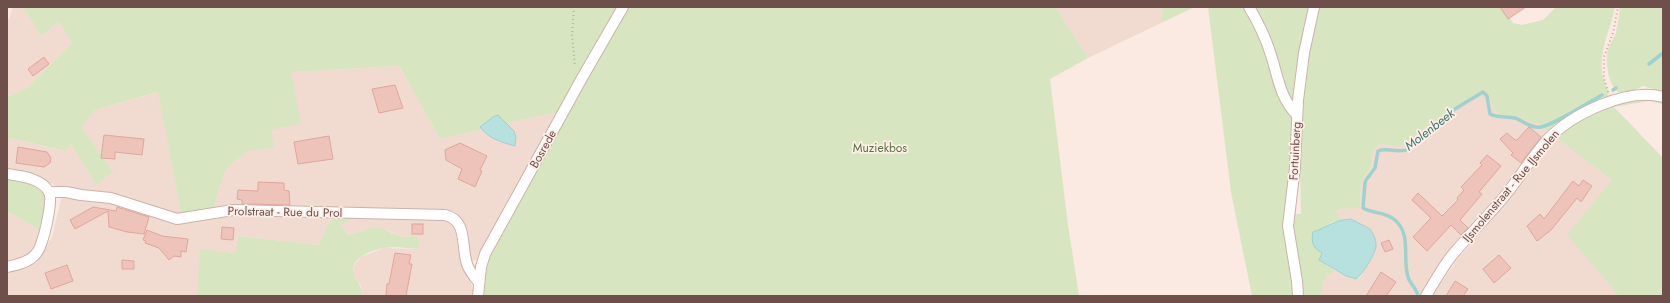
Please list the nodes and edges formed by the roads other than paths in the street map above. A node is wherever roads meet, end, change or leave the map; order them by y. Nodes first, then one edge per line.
1 (623, 7) edge
2 (1249, 7) edge
3 (1314, 7) edge
4 (1663, 97) edge
5 (1296, 115) junction
6 (7, 174) edge
7 (49, 192) junction
8 (7, 267) edge
9 (479, 283) junction
10 (478, 296) edge
11 (1298, 296) edge
12 (1426, 296) edge

1 - 9 street, Bosrede
2 - 5 street
3 - 5 street, Fortuinberg
4 - 12 street, IJsmolenstraat - Rue IJsmolen
5 - 11 street, Fortuinberg
6 - 7 street
7 - 8 street
7 - 9 street, Prolstraat - Rue du Prol
9 - 10 street, Bosrede

